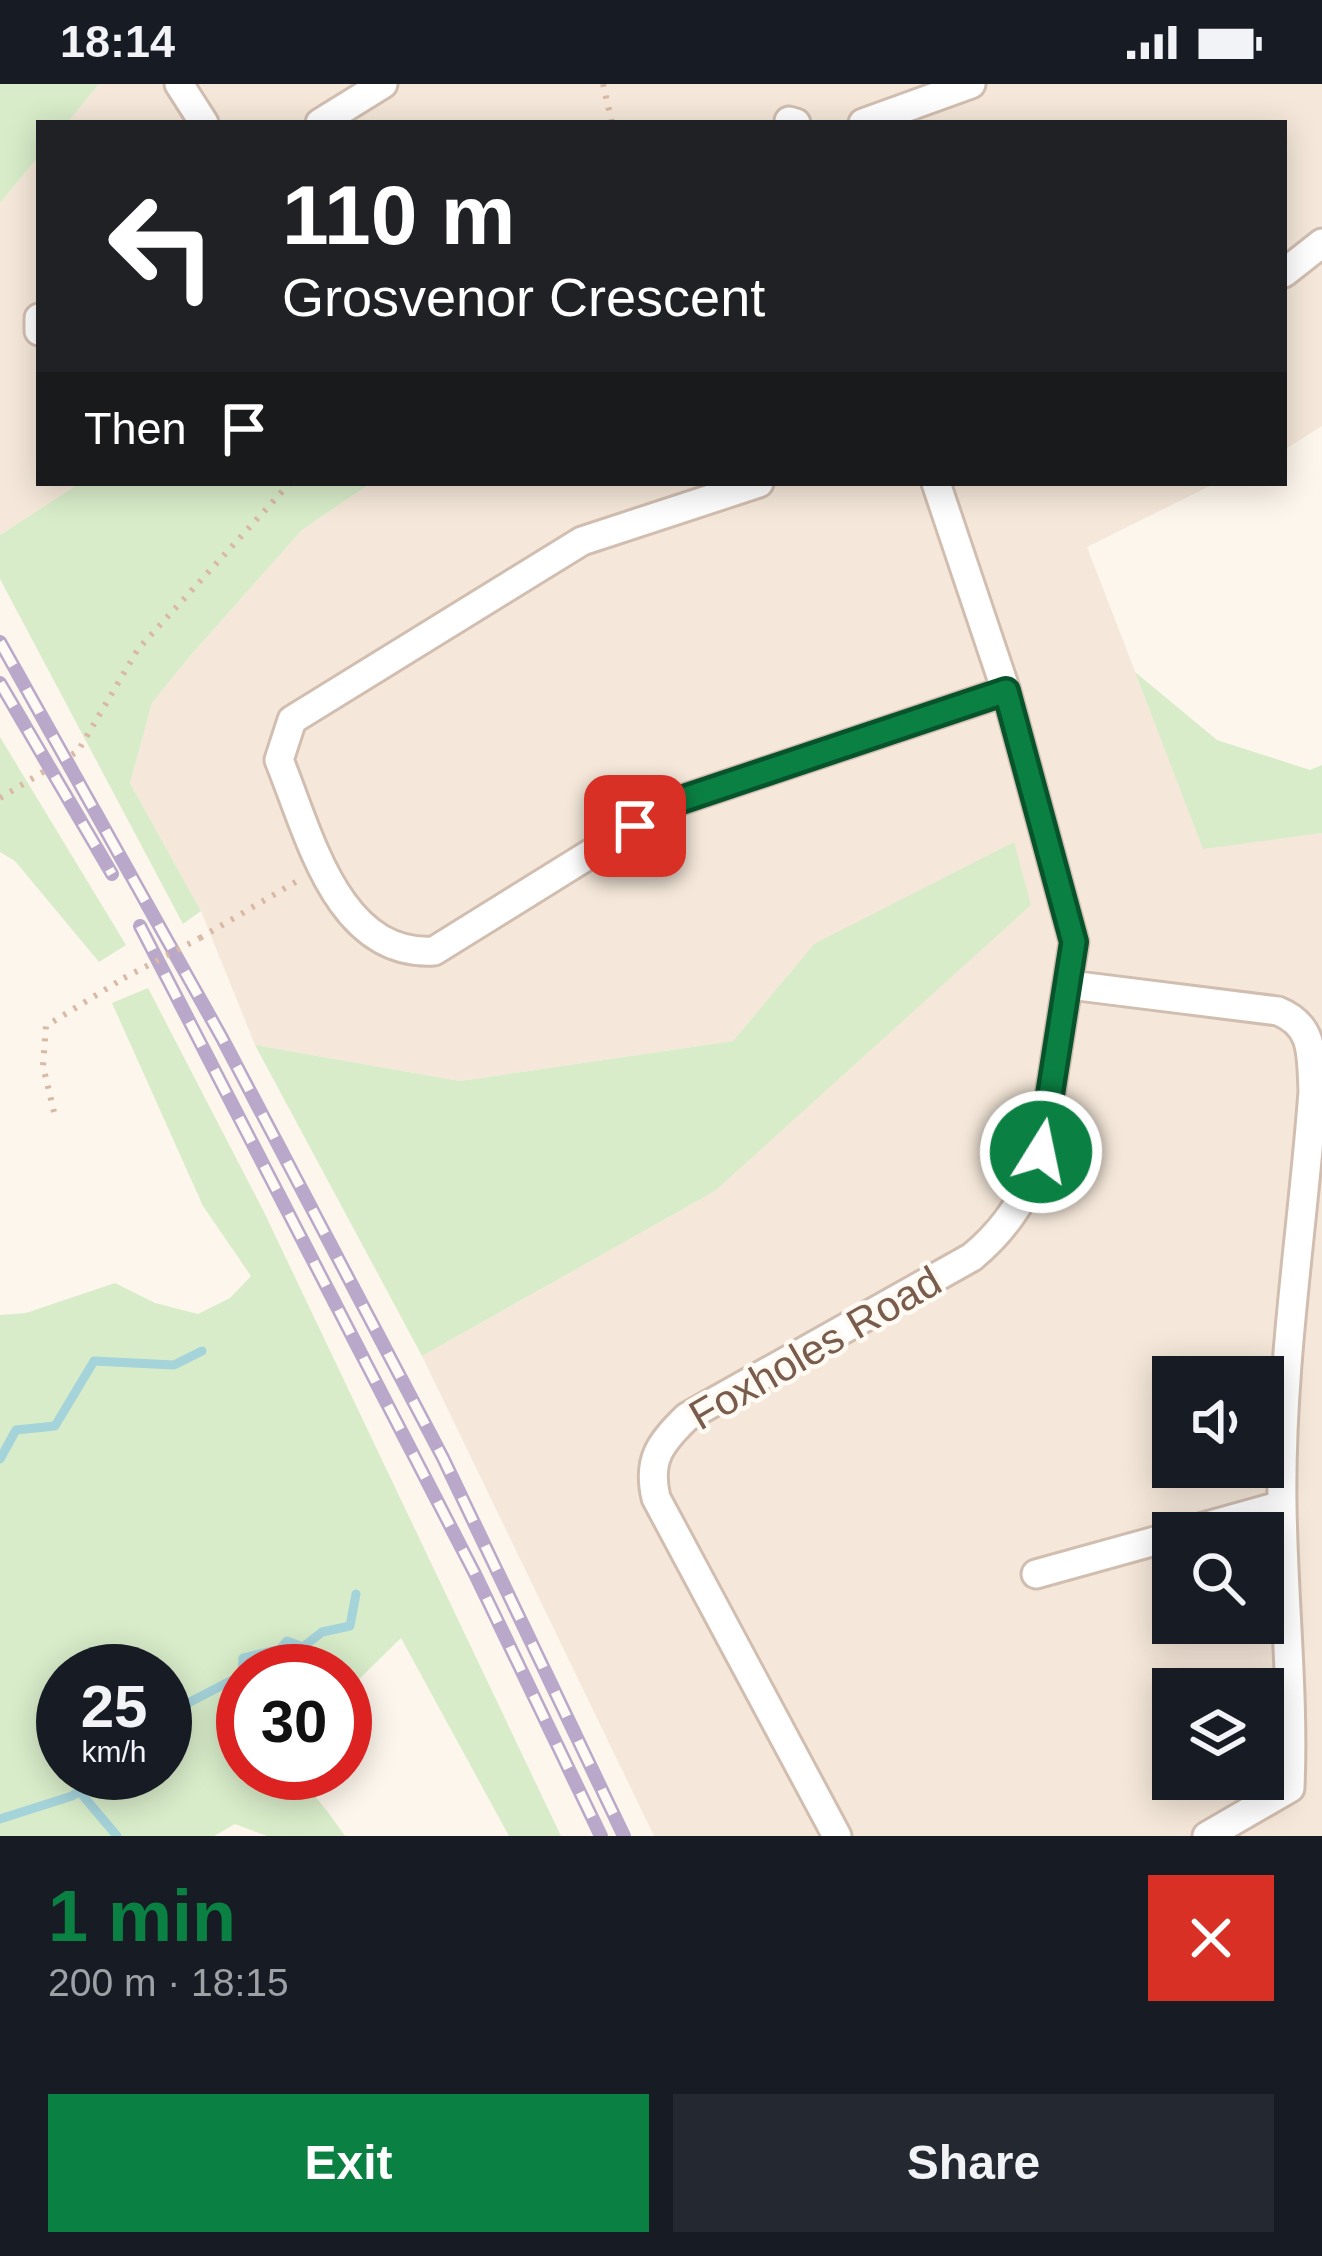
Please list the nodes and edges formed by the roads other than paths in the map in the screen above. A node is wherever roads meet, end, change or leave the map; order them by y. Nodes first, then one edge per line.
1 (179, 84) edge
2 (383, 84) edge
3 (971, 84) edge
4 (202, 120) edge
5 (325, 120) edge
6 (871, 120) edge
7 (1322, 243) edge
8 (1287, 271) edge
9 (750, 486) edge
10 (938, 486) edge
11 (1006, 691) junction
12 (1070, 985) junction
13 (1282, 1505) junction
14 (1257, 1512) edge
15 (1152, 1541) edge
16 (1036, 1574) dead end
17 (837, 1836) edge
18 (1207, 1836) edge

1 - 4 street
2 - 5 street
3 - 6 street
7 - 8 street
9 - 11 street
10 - 11 street, Foxholes Road
11 - 12 street, Foxholes Road
12 - 13 street
12 - 17 street, Foxholes Road
13 - 14 street
13 - 18 street
15 - 16 street

